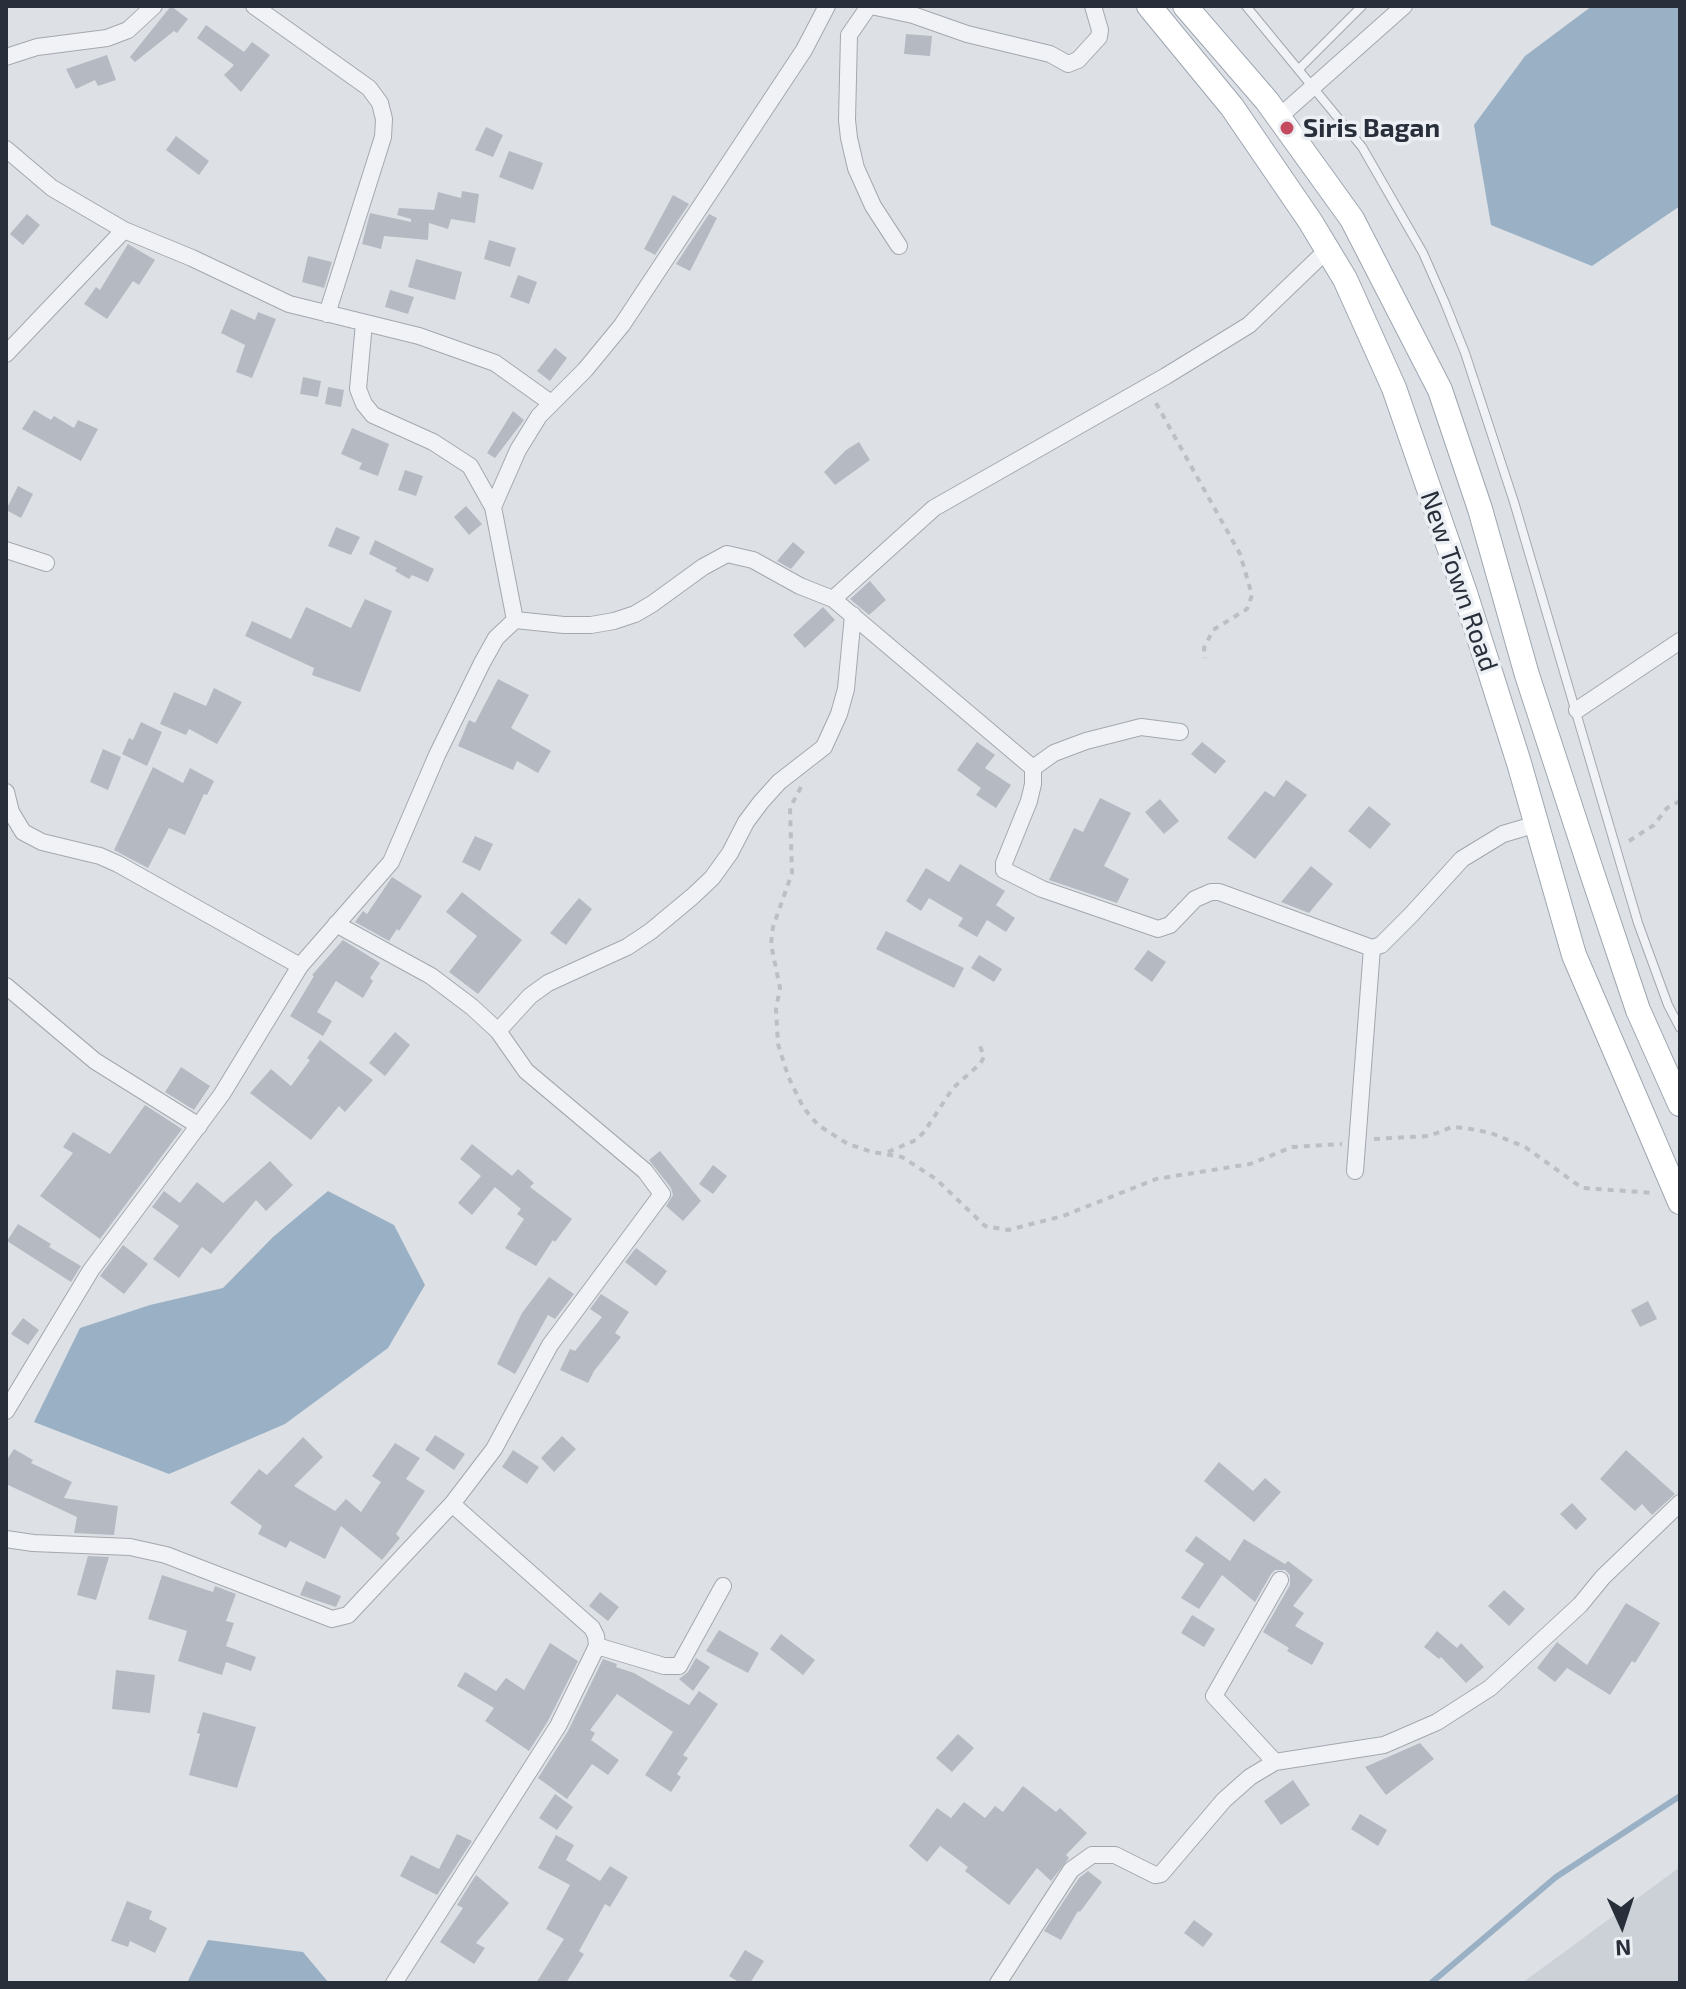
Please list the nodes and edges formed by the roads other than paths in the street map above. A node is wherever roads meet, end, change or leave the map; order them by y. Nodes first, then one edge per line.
1 (154, 6) edge
2 (254, 6) edge
3 (827, 6) edge
4 (870, 6) edge
5 (1093, 6) edge
6 (1149, 6) edge
7 (1185, 6) edge
8 (1246, 6) edge
9 (1362, 6) edge
10 (1404, 6) edge
11 (6, 57) edge
12 (1299, 69) junction
13 (1313, 88) junction
14 (1279, 117) junction
15 (6, 149) edge
16 (124, 230) junction
17 (899, 246) dead end
18 (1327, 250) junction
19 (327, 314) junction
20 (364, 323) junction
21 (6, 354) edge
22 (551, 403) junction
23 (493, 507) junction
24 (6, 550) edge
25 (46, 563) dead end
26 (833, 599) junction
27 (853, 615) junction
28 (515, 620) junction
29 (1680, 641) edge
30 (1577, 710) junction
31 (1180, 732) dead end
32 (1033, 768) junction
33 (6, 792) edge
34 (1537, 824) junction
35 (336, 924) junction
36 (1372, 948) junction
37 (300, 966) junction
38 (6, 986) edge
39 (1680, 1028) edge
40 (498, 1031) junction
41 (1680, 1104) edge
42 (199, 1126) junction
43 (1355, 1171) dead end
44 (1678, 1196) edge
45 (6, 1411) edge
46 (1680, 1503) edge
47 (452, 1504) junction
48 (6, 1539) edge
49 (1280, 1580) dead end
50 (723, 1586) dead end
51 (597, 1646) junction
52 (1275, 1762) junction
53 (394, 1983) edge
54 (998, 1983) edge

1 - 11 street
2 - 19 street
3 - 22 street
4 - 5 street
4 - 17 street
6 - 18 main road, New Town Road
7 - 14 main road, New Town Road
8 - 12 lane
9 - 12 lane
10 - 13 street
12 - 13 lane
13 - 14 street
13 - 30 lane
14 - 41 main road, New Town Road
15 - 16 street
16 - 19 street
16 - 21 street
18 - 26 street
18 - 34 main road, New Town Road
19 - 20 street
20 - 22 street
20 - 23 street
22 - 23 street
23 - 28 street
24 - 25 street
26 - 27 street
26 - 28 street
27 - 32 street
27 - 40 street
28 - 35 street
29 - 30 street
30 - 39 lane
31 - 32 street
32 - 36 street
33 - 37 street
34 - 36 street
34 - 44 main road, New Town Road
35 - 37 street
35 - 40 street
36 - 43 street
37 - 42 street
38 - 42 street
40 - 47 street
42 - 45 street
46 - 52 street
47 - 48 street
47 - 51 street
49 - 52 street
50 - 51 street
51 - 53 street
52 - 54 street

